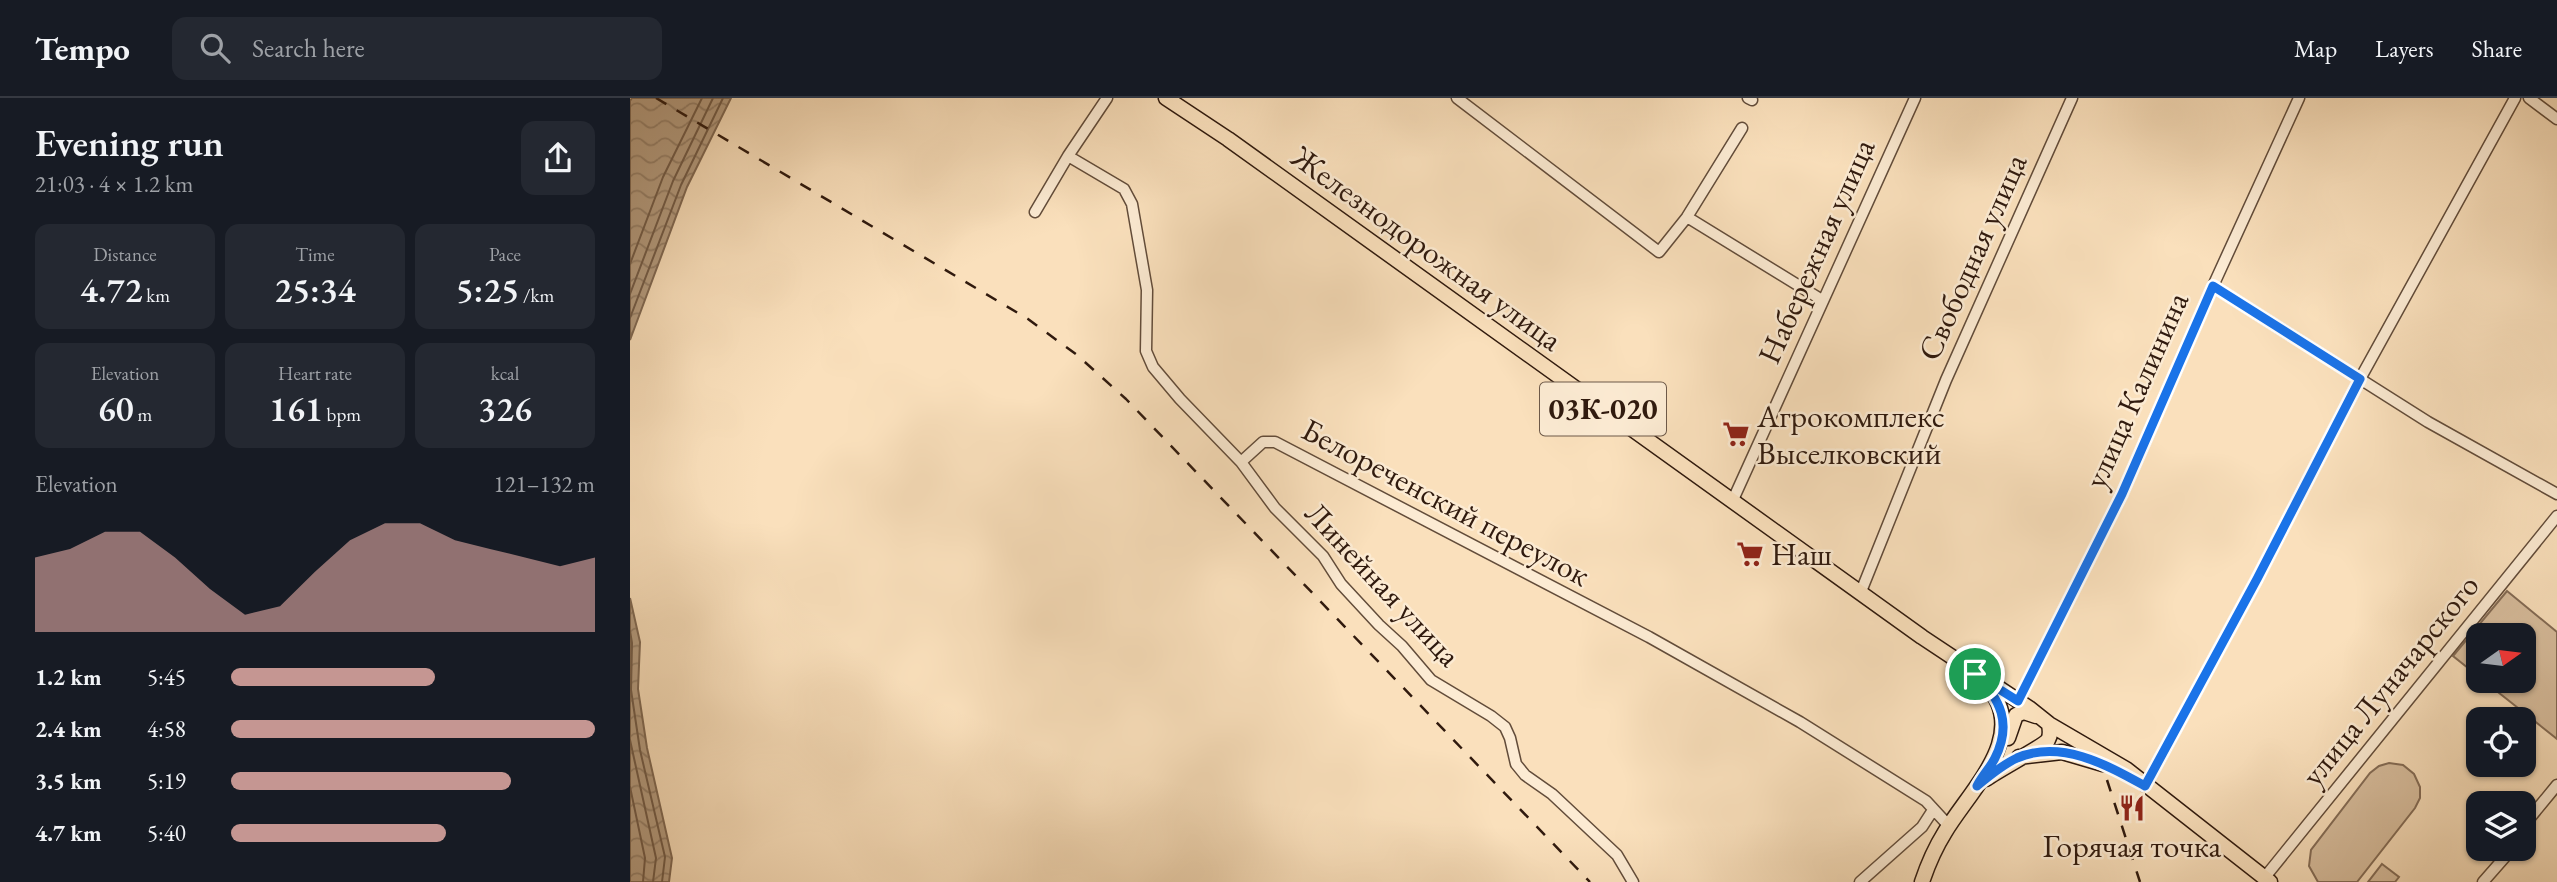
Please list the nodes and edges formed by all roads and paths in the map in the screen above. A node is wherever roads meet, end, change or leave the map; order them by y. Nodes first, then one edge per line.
1 (1107, 98) edge
2 (1166, 98) edge
3 (1457, 98) edge
4 (1915, 98) edge
5 (2299, 98) edge
6 (2515, 98) edge
7 (2529, 98) edge
8 (2067, 99) edge
9 (2557, 119) edge
10 (1742, 128) dead end
11 (1068, 156) junction
12 (1035, 212) dead end
13 (1687, 217) junction
14 (2213, 286) junction
15 (1822, 300) junction
16 (2360, 379) junction
17 (1241, 461) junction
18 (2557, 494) edge
19 (1732, 502) junction
20 (2557, 516) edge
21 (1860, 594) junction
22 (1975, 674) junction
23 (2018, 701) junction
24 (2045, 721) junction
25 (2020, 757) junction
26 (1994, 760) junction
27 (2145, 785) junction
28 (2557, 785) edge
29 (1977, 786) junction
30 (2557, 796) edge
31 (1933, 810) junction
32 (2536, 810) edge
33 (2536, 821) edge
34 (1949, 826) junction
35 (2493, 861) edge
36 (2501, 861) edge
37 (2267, 879) edge
38 (1633, 882) edge
39 (1860, 882) edge
40 (1922, 882) edge
41 (2475, 882) edge
42 (2483, 882) edge

1 - 11 street
2 - 19 main road, Железнодорожная улица / 03К-020
3 - 13 street
4 - 15 street, Набережная улица
5 - 14 street, улица Калинина
6 - 16 street
7 - 9 street
8 - 21 street, Свободная улица
10 - 13 street
11 - 12 street
11 - 17 street
13 - 15 street
14 - 16 street
14 - 23 street, улица Калинина
15 - 19 street, Набережная улица
16 - 18 street
16 - 27 street
17 - 31 street, Белореченский переулок
17 - 38 street, Линейная улица
19 - 21 main road, Железнодорожная улица / 03К-020
20 - 37 street, улица Луначарского
21 - 22 main road, Железнодорожная улица / 03К-020
22 - 23 main road, Железнодорожная улица / 03К-020
22 - 26 main road
23 - 24 main road, Железнодорожная улица / 03К-020
24 - 25 main road
24 - 26 main road
24 - 27 main road, Железнодорожная улица
25 - 27 main road
25 - 29 main road
26 - 29 main road
27 - 37 main road, Железнодорожная улица
28 - 32 street
29 - 34 main road
30 - 33 street
31 - 34 street, Белореченский переулок
31 - 39 street
34 - 40 main road
35 - 41 street
36 - 42 street

